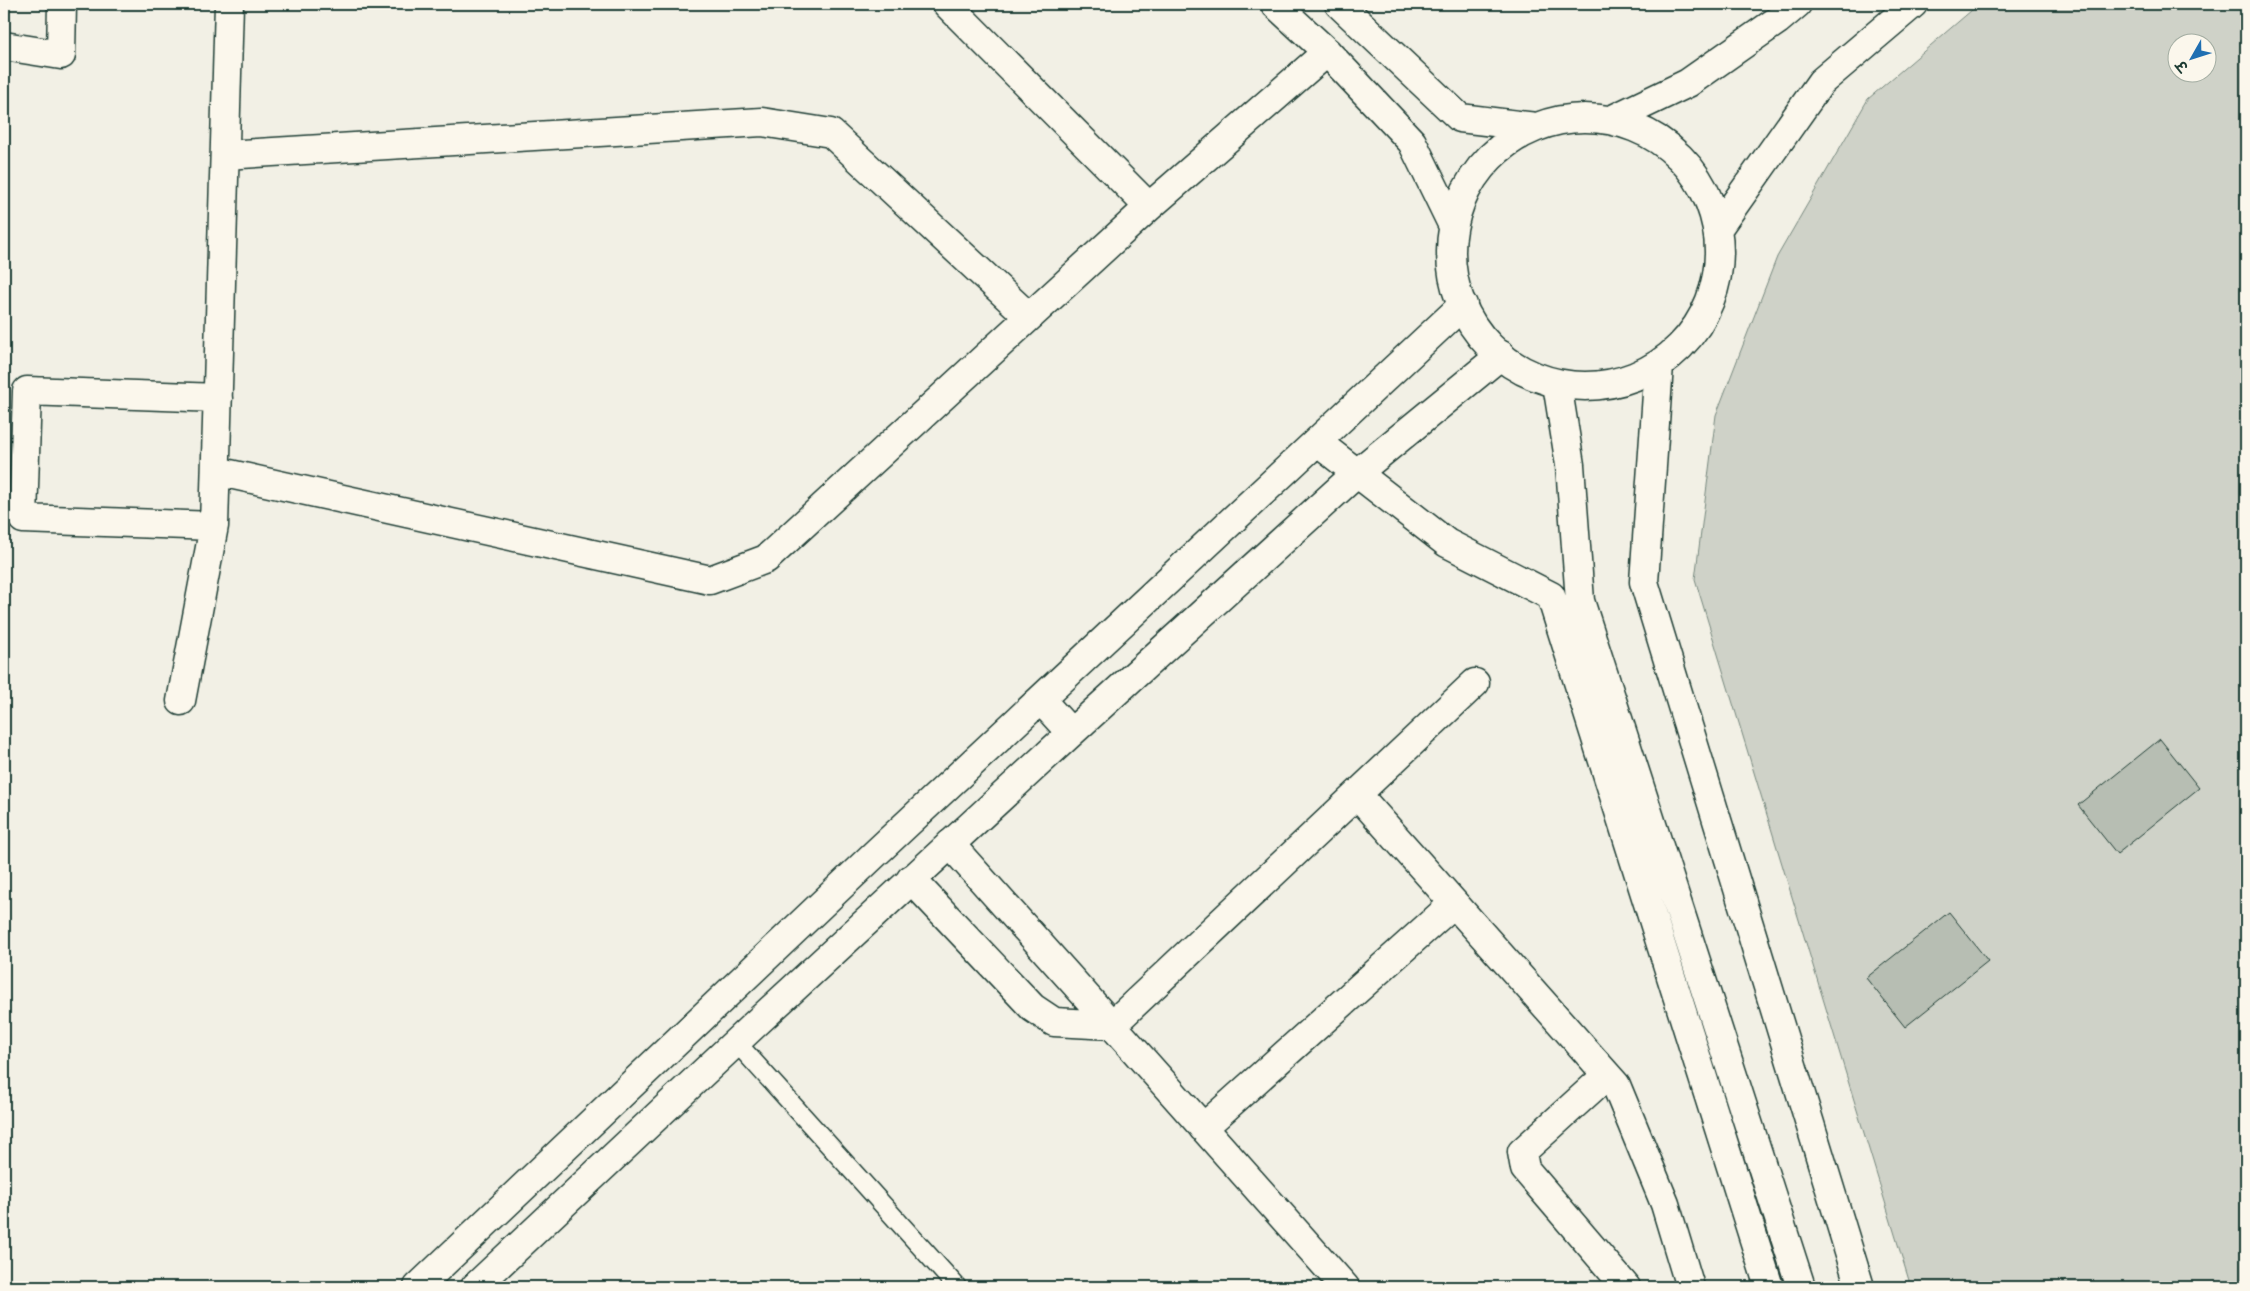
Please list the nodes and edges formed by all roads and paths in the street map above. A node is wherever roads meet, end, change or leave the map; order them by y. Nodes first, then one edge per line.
1 (62, 4) edge
2 (230, 4) edge
3 (947, 4) edge
4 (1275, 4) edge
5 (1339, 4) edge
6 (1797, 4) edge
7 (1912, 4) edge
8 (4, 46) edge
9 (1327, 52) junction
10 (1613, 120) junction
11 (1541, 127) junction
12 (225, 156) junction
13 (1149, 207) junction
14 (1452, 224) junction
15 (1718, 228) junction
16 (1463, 305) junction
17 (1029, 317) junction
18 (1501, 355) junction
19 (1659, 365) junction
20 (1558, 384) junction
21 (218, 398) junction
22 (1317, 442) junction
23 (216, 471) junction
24 (1357, 473) junction
25 (214, 526) junction
26 (1475, 683) dead end
27 (1041, 700) junction
28 (180, 701) dead end
29 (1071, 733) junction
30 (1357, 794) junction
31 (950, 844) junction
32 (911, 879) junction
33 (1454, 903) junction
34 (1112, 1025) junction
35 (736, 1042) junction
36 (1607, 1075) junction
37 (1204, 1128) junction
38 (418, 1287) edge
39 (475, 1287) edge
40 (957, 1287) edge
41 (1345, 1287) edge
42 (1626, 1287) edge
43 (1690, 1287) edge
44 (1769, 1287) edge
45 (1801, 1287) edge
46 (1860, 1287) edge

1 - 8 street
2 - 12 street
3 - 13 street
4 - 9 street
5 - 11 street
6 - 10 street
7 - 15 street
9 - 13 street
9 - 14 street
10 - 11 street
10 - 15 street
11 - 14 street
12 - 17 street
12 - 21 street
13 - 17 street
14 - 16 street
15 - 19 street
16 - 18 street
16 - 22 street
17 - 23 street
18 - 20 street
18 - 24 street
19 - 20 street
19 - 46 street
20 - 45 street
21 - 23 street
21 - 25 street
22 - 24 street
22 - 27 street
23 - 25 street
24 - 29 street
24 - 44 street
25 - 28 street
26 - 30 street
27 - 29 street
27 - 38 street
29 - 31 street
30 - 33 street
30 - 34 street
31 - 32 street
31 - 34 street
32 - 34 street
32 - 35 street
33 - 36 street
33 - 37 street
34 - 37 street
35 - 39 street
35 - 40 lane
36 - 42 street
36 - 43 street
37 - 41 street

